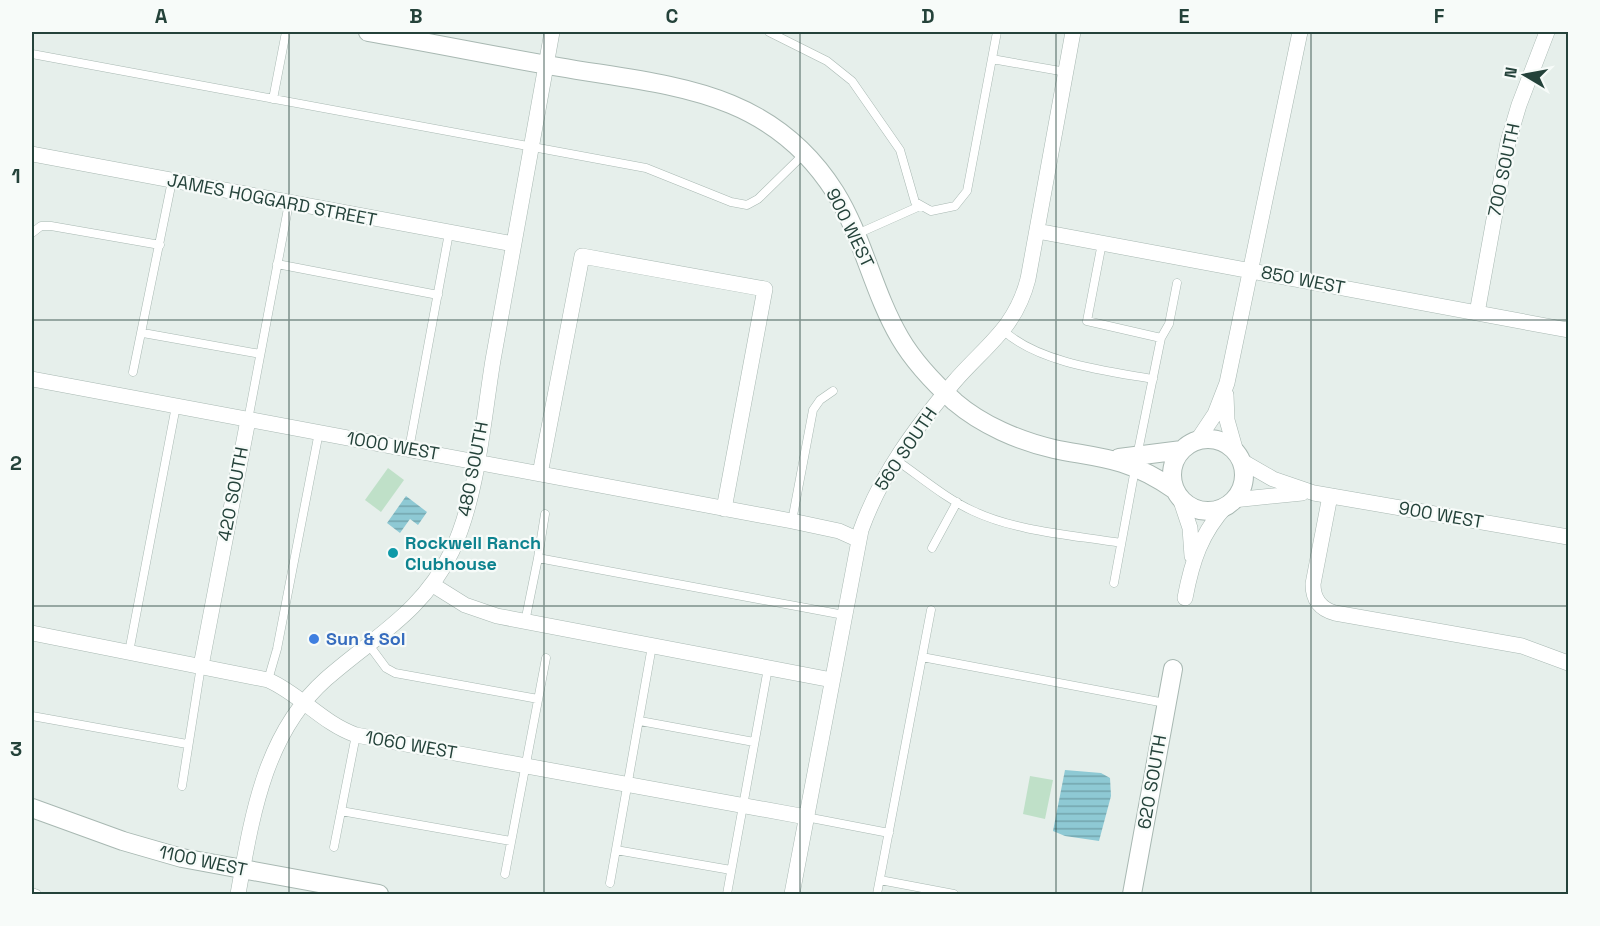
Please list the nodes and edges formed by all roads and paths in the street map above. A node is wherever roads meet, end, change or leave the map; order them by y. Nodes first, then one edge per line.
1 (286, 32) edge
2 (368, 32) edge
3 (552, 32) edge
4 (769, 32) edge
5 (997, 32) edge
6 (1073, 32) edge
7 (1300, 32) edge
8 (1547, 32) edge
9 (32, 54) edge
10 (992, 58) junction
11 (546, 65) junction
12 (1066, 72) junction
13 (273, 99) junction
14 (531, 147) junction
15 (32, 154) edge
16 (804, 154) junction
17 (172, 181) junction
18 (288, 203) junction
19 (920, 206) junction
20 (34, 230) edge
21 (1037, 231) junction
22 (449, 232) junction
23 (856, 235) junction
24 (1102, 243) junction
25 (513, 244) junction
26 (160, 245) junction
27 (277, 264) junction
28 (1250, 270) junction
29 (1177, 283) dead end
30 (438, 295) junction
31 (1477, 313) junction
32 (1569, 330) edge
33 (1004, 332) junction
34 (143, 333) junction
35 (1161, 338) junction
36 (260, 354) junction
37 (133, 372) dead end
38 (32, 379) edge
39 (1153, 379) junction
40 (1227, 383) junction
41 (833, 391) dead end
42 (946, 393) junction
43 (176, 406) junction
44 (248, 420) junction
45 (319, 432) junction
46 (1189, 445) junction
47 (409, 448) junction
48 (1238, 456) junction
49 (896, 460) junction
50 (476, 461) junction
51 (1136, 463) junction
52 (540, 474) junction
53 (1314, 493) junction
54 (1177, 494) junction
55 (1330, 496) junction
56 (957, 502) junction
57 (1230, 503) junction
58 (724, 509) junction
59 (545, 514) dead end
60 (792, 521) junction
61 (1569, 537) edge
62 (859, 540) junction
63 (1121, 543) junction
64 (932, 548) dead end
65 (538, 558) junction
66 (1192, 562) junction
67 (1114, 583) dead end
68 (433, 585) junction
69 (1185, 598) dead end
70 (931, 610) dead end
71 (844, 615) junction
72 (525, 622) junction
73 (32, 633) edge
74 (369, 645) junction
75 (652, 646) junction
76 (129, 652) junction
77 (922, 657) junction
78 (546, 658) dead end
79 (1569, 663) edge
80 (201, 666) junction
81 (768, 668) junction
82 (1173, 669) dead end
83 (268, 680) junction
84 (832, 680) junction
85 (538, 699) junction
86 (303, 703) junction
87 (1166, 703) junction
88 (32, 716) edge
89 (640, 720) junction
90 (356, 735) junction
91 (754, 742) junction
92 (187, 744) junction
93 (525, 765) junction
94 (629, 784) junction
95 (182, 786) dead end
96 (743, 805) junction
97 (32, 808) edge
98 (341, 811) junction
99 (806, 817) junction
100 (889, 833) junction
101 (511, 841) junction
102 (334, 847) dead end
103 (616, 850) junction
104 (243, 870) junction
105 (731, 870) junction
106 (505, 874) dead end
107 (880, 880) junction
108 (610, 883) dead end
109 (32, 892) edge
110 (36, 894) edge
111 (238, 894) edge
112 (380, 894) edge
113 (727, 894) edge
114 (792, 894) edge
115 (877, 894) edge
116 (954, 894) edge
117 (1132, 894) edge

1 - 13 lane
2 - 11 street, 900 WEST
3 - 11 street, 480 SOUTH
4 - 19 lane
5 - 10 lane
6 - 12 street, 560 SOUTH
7 - 28 street
8 - 31 street, 700 SOUTH
9 - 13 lane
10 - 12 lane
10 - 19 lane
11 - 14 street, 480 SOUTH
11 - 16 street, 900 WEST
12 - 21 street, 560 SOUTH
13 - 14 lane
14 - 16 lane
14 - 25 street, 480 SOUTH
15 - 17 street, JAMES HOGGARD STREET
16 - 23 street, 900 WEST
17 - 18 street, JAMES HOGGARD STREET
17 - 26 lane
18 - 22 street, JAMES HOGGARD STREET
18 - 27 lane, 420 SOUTH
19 - 23 lane
20 - 26 lane
21 - 24 street, 850 WEST
21 - 33 street, 560 SOUTH
22 - 25 street, JAMES HOGGARD STREET
22 - 30 lane
23 - 42 street, 900 WEST
24 - 28 street, 850 WEST
24 - 35 lane
25 - 50 street, 480 SOUTH
26 - 34 lane
27 - 30 lane
27 - 36 lane, 420 SOUTH
28 - 31 street, 850 WEST
28 - 40 street
29 - 35 lane
30 - 47 lane
31 - 32 street, 850 WEST
33 - 39 lane
33 - 42 street, 560 SOUTH
34 - 36 lane
34 - 37 lane
35 - 39 lane
36 - 44 lane, 420 SOUTH
38 - 43 street, 1000 WEST
39 - 51 lane
40 - 46 street
40 - 48 street
41 - 60 lane
42 - 49 street, 560 SOUTH
42 - 51 street, 900 WEST
43 - 44 street, 1000 WEST
43 - 76 lane
44 - 45 street, 1000 WEST
44 - 80 street, 420 SOUTH
45 - 47 street, 1000 WEST
45 - 83 lane
46 - 48 street
46 - 51 street, 900 WEST
46 - 54 street
47 - 50 street, 1000 WEST
48 - 53 street, 900 WEST
48 - 57 street
49 - 56 lane
49 - 62 street, 560 SOUTH
50 - 52 street, 1000 WEST
50 - 68 street, 480 SOUTH
51 - 54 street
51 - 63 lane
52 - 58 street, 1000 WEST
52 - 58 street
53 - 55 street, 900 WEST
53 - 57 street, 900 WEST
54 - 57 street
54 - 66 street
55 - 61 street, 900 WEST
55 - 79 street
56 - 63 lane
56 - 64 lane
57 - 66 street
58 - 60 street, 1000 WEST
59 - 65 lane
60 - 62 street, 1000 WEST
62 - 71 street, 560 SOUTH
63 - 67 lane
65 - 71 lane
65 - 72 lane
66 - 69 street
68 - 72 street
68 - 74 street, 480 SOUTH
70 - 77 lane
71 - 84 street, 560 SOUTH
72 - 75 street
73 - 76 street, 1060 WEST
74 - 85 lane
74 - 86 street, 480 SOUTH
75 - 81 street
75 - 89 lane
76 - 80 street, 1060 WEST
77 - 87 lane
77 - 100 lane
78 - 85 lane
80 - 83 street, 1060 WEST
80 - 92 lane, 420 SOUTH
81 - 84 street
81 - 91 lane
82 - 87 street, 620 SOUTH
83 - 86 street, 1060 WEST
84 - 99 street, 560 SOUTH
85 - 93 lane
86 - 90 street, 1060 WEST
86 - 104 street, 480 SOUTH
87 - 117 street, 620 SOUTH
88 - 92 lane
89 - 91 lane
89 - 94 lane
90 - 93 street, 1060 WEST
90 - 98 lane
91 - 96 lane
92 - 95 lane, 420 SOUTH
93 - 94 street, 1060 WEST
93 - 101 lane
94 - 96 street, 1060 WEST
94 - 103 lane
96 - 99 street, 1060 WEST
96 - 105 lane
97 - 104 street, 1100 WEST
98 - 101 lane
98 - 102 lane
99 - 100 lane
99 - 114 street, 560 SOUTH
100 - 107 lane
101 - 106 lane
103 - 105 lane
103 - 108 lane
104 - 111 street, 480 SOUTH
104 - 112 street, 1100 WEST
105 - 113 lane
107 - 115 lane
107 - 116 lane
109 - 110 lane

